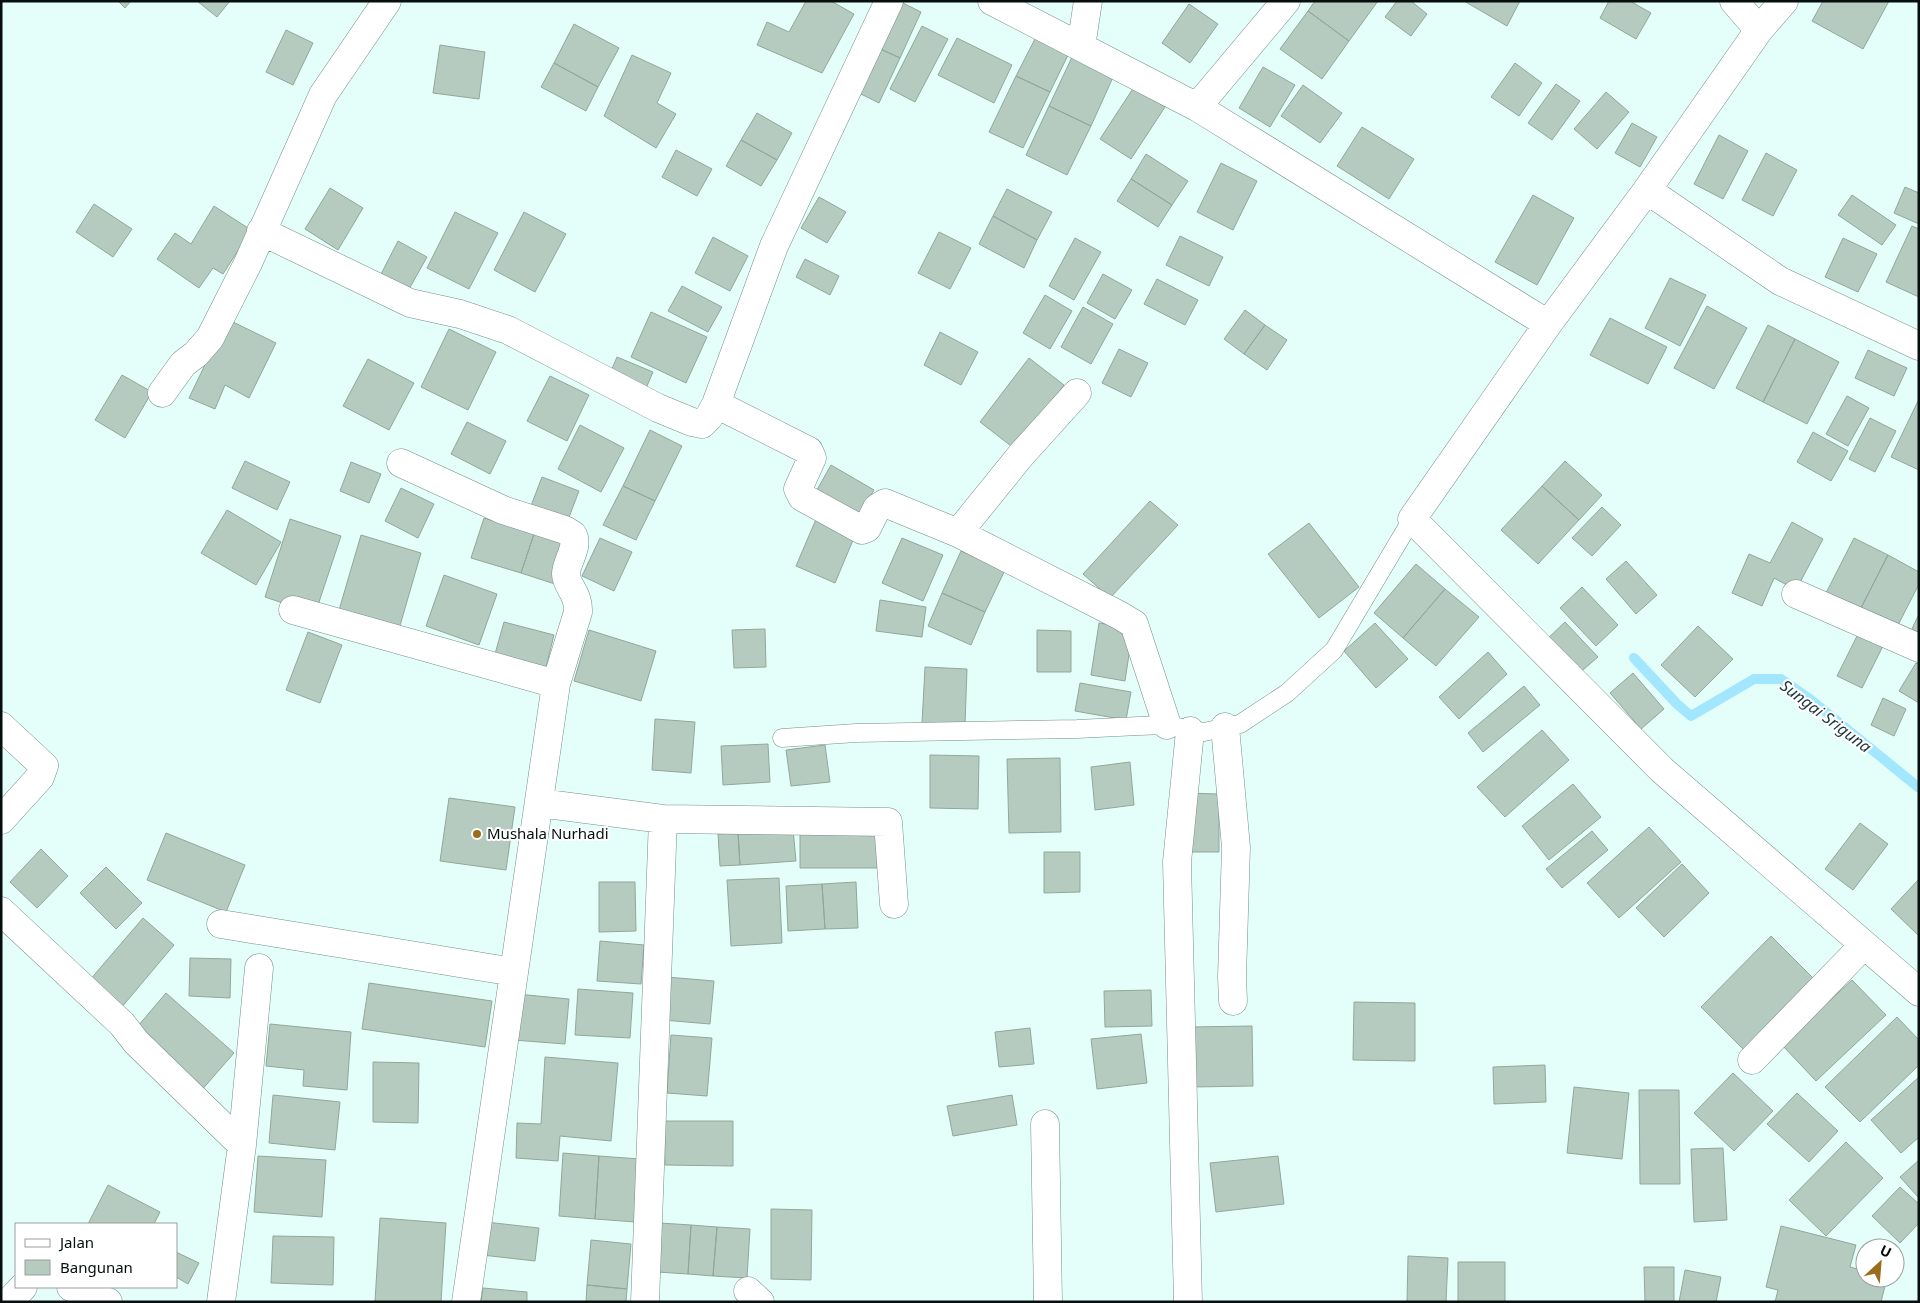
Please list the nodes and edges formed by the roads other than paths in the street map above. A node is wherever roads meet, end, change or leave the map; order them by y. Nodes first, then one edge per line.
1 (387, 1) edge
2 (889, 1) edge
3 (992, 1) edge
4 (1088, 1) edge
5 (1286, 1) edge
6 (1734, 1) edge
7 (1784, 1) edge
8 (1759, 30) junction
9 (1081, 47) junction
10 (1197, 107) junction
11 (1647, 190) junction
12 (261, 231) junction
13 (1548, 324) junction
14 (1919, 346) edge
15 (162, 393) dead end
16 (1077, 393) dead end
17 (716, 404) junction
18 (401, 463) dead end
19 (1412, 519) junction
20 (958, 533) junction
21 (1796, 594) dead end
22 (293, 610) dead end
23 (1919, 648) edge
24 (556, 684) junction
25 (1, 726) edge
26 (1179, 728) junction
27 (1225, 728) junction
28 (782, 738) dead end
29 (538, 803) junction
30 (663, 819) junction
31 (1, 820) edge
32 (894, 904) dead end
33 (1, 911) edge
34 (221, 924) dead end
35 (1864, 945) junction
36 (259, 968) dead end
37 (514, 972) junction
38 (1919, 992) edge
39 (1233, 1001) dead end
40 (1752, 1060) dead end
41 (1045, 1124) dead end
42 (242, 1145) junction
43 (22, 1288) edge
44 (73, 1288) edge
45 (9, 1302) edge
46 (108, 1302) edge
47 (221, 1302) edge
48 (466, 1302) edge
49 (645, 1302) edge
50 (1048, 1302) edge
51 (1188, 1302) edge

1 - 12 street
2 - 17 street
3 - 9 street
4 - 9 street
5 - 10 street
6 - 8 street
7 - 8 street
8 - 11 street
9 - 10 street
10 - 13 street
11 - 13 street
11 - 14 street
12 - 15 street
12 - 17 street
13 - 19 street
16 - 20 street
17 - 20 street
18 - 24 street
19 - 27 lane
19 - 35 street
20 - 26 street
21 - 23 street
22 - 24 street
24 - 29 street
25 - 31 street
26 - 27 lane
26 - 28 lane
26 - 51 street
27 - 39 street
29 - 30 street
29 - 37 street
30 - 32 street
30 - 49 street
33 - 42 street
34 - 37 street
35 - 38 street
35 - 40 street
36 - 42 street
37 - 48 street
41 - 50 street
42 - 47 street
43 - 45 street
44 - 46 street

